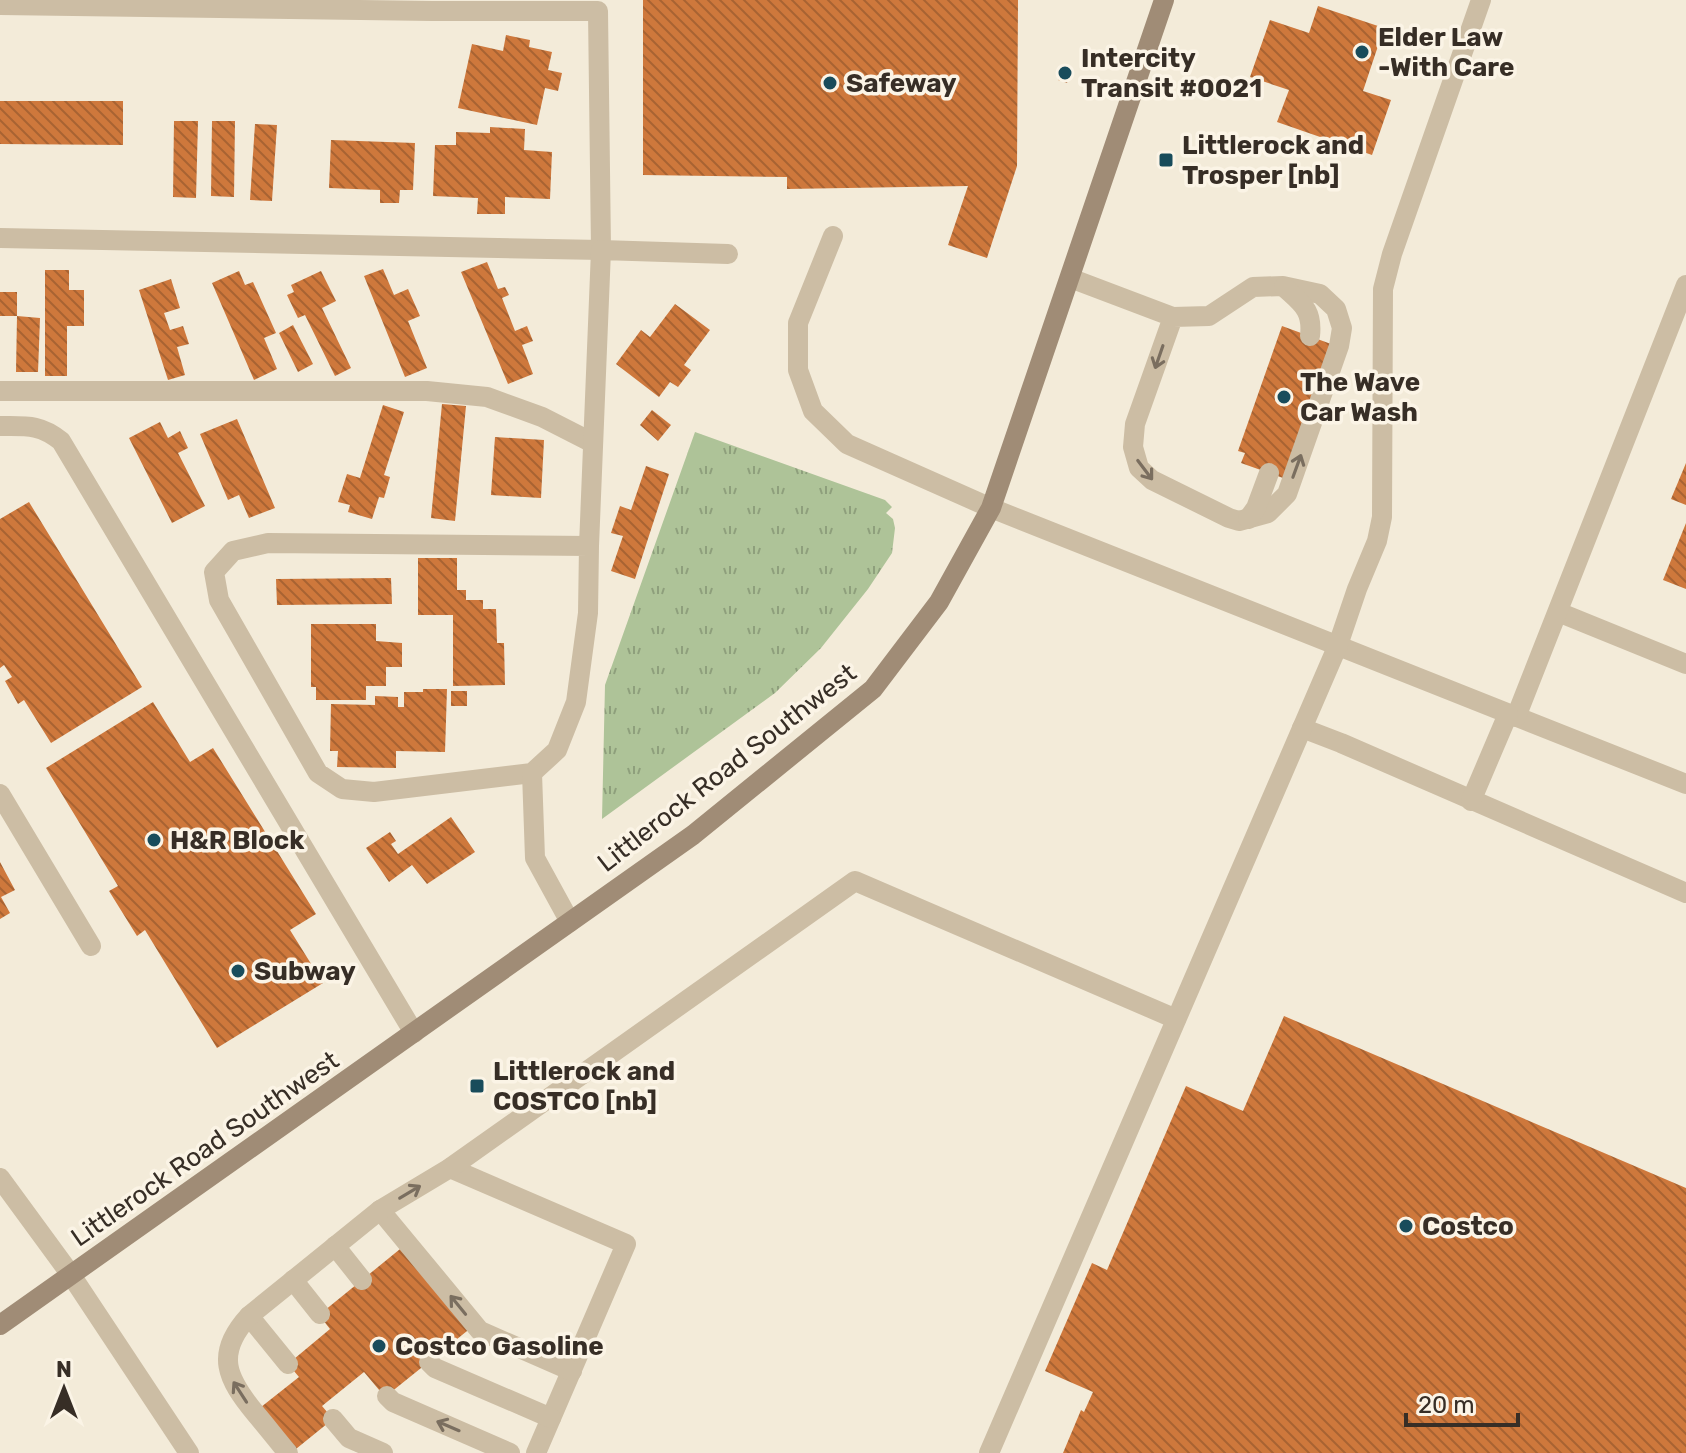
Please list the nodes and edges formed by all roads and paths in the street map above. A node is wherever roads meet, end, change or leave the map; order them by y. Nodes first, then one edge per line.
1 (1164, 0) edge
2 (1481, 0) edge
3 (134, 4) edge
4 (0, 5) edge
5 (599, 6) edge
6 (833, 236) dead end
7 (0, 238) edge
8 (601, 250) junction
9 (728, 254) dead end
10 (1070, 278) junction
11 (1686, 285) edge
12 (1283, 286) junction
13 (1173, 317) junction
14 (1310, 336) dead end
15 (0, 391) edge
16 (0, 426) edge
17 (593, 443) junction
18 (1269, 473) dead end
19 (991, 508) junction
20 (1248, 519) junction
21 (589, 546) junction
22 (1558, 612) junction
23 (1338, 645) junction
24 (1686, 664) edge
25 (1512, 715) junction
26 (1302, 728) junction
27 (532, 773) junction
28 (1686, 784) edge
29 (0, 794) edge
30 (1471, 801) junction
31 (1686, 893) edge
32 (570, 922) junction
33 (91, 946) dead end
34 (1176, 1019) junction
35 (414, 1033) junction
36 (450, 1168) junction
37 (0, 1178) edge
38 (380, 1210) junction
39 (335, 1246) junction
40 (71, 1275) junction
41 (293, 1280) junction
42 (362, 1280) dead end
43 (320, 1314) dead end
44 (249, 1316) junction
45 (0, 1325) edge
46 (429, 1362) dead end
47 (288, 1364) dead end
48 (572, 1371) junction
49 (387, 1396) dead end
50 (551, 1418) junction
51 (333, 1419) dead end
52 (189, 1453) edge
53 (288, 1453) edge
54 (383, 1453) edge
55 (510, 1453) edge
56 (536, 1453) edge
57 (989, 1453) edge

1 - 10 main road, Littlerock Road Southwest
2 - 23 street
3 - 4 street
3 - 5 street
5 - 8 street
6 - 19 street
7 - 8 street
8 - 9 street
8 - 17 street
10 - 13 street
10 - 19 main road, Littlerock Road Southwest
11 - 22 street
12 - 13 street
12 - 14 street
20 -> 12 street
13 -> 20 street
15 - 17 street
16 - 35 street
17 - 21 street
18 - 20 street
19 - 23 street
19 - 32 main road, Littlerock Road Southwest
21 - 27 street
21 - 27 street
22 - 24 street
22 - 25 street
23 - 25 street
23 - 26 street
25 - 28 street
25 - 30 street
26 - 30 street
26 - 34 street
27 - 32 street
29 - 33 street
30 - 31 street
32 - 35 main road, Littlerock Road Southwest
34 - 36 street
34 - 57 street
35 - 40 main road, Littlerock Road Southwest
38 -> 36 street
36 - 48 street
37 - 40 street
38 - 39 street
48 -> 38 street
39 - 41 street
39 - 42 street
40 - 45 main road, Littlerock Road Southwest
40 - 52 street
41 - 43 street
41 - 44 street
44 - 47 street
53 -> 44 street
46 - 50 street
48 - 50 street
55 -> 49 street
50 - 56 street
51 - 54 street

